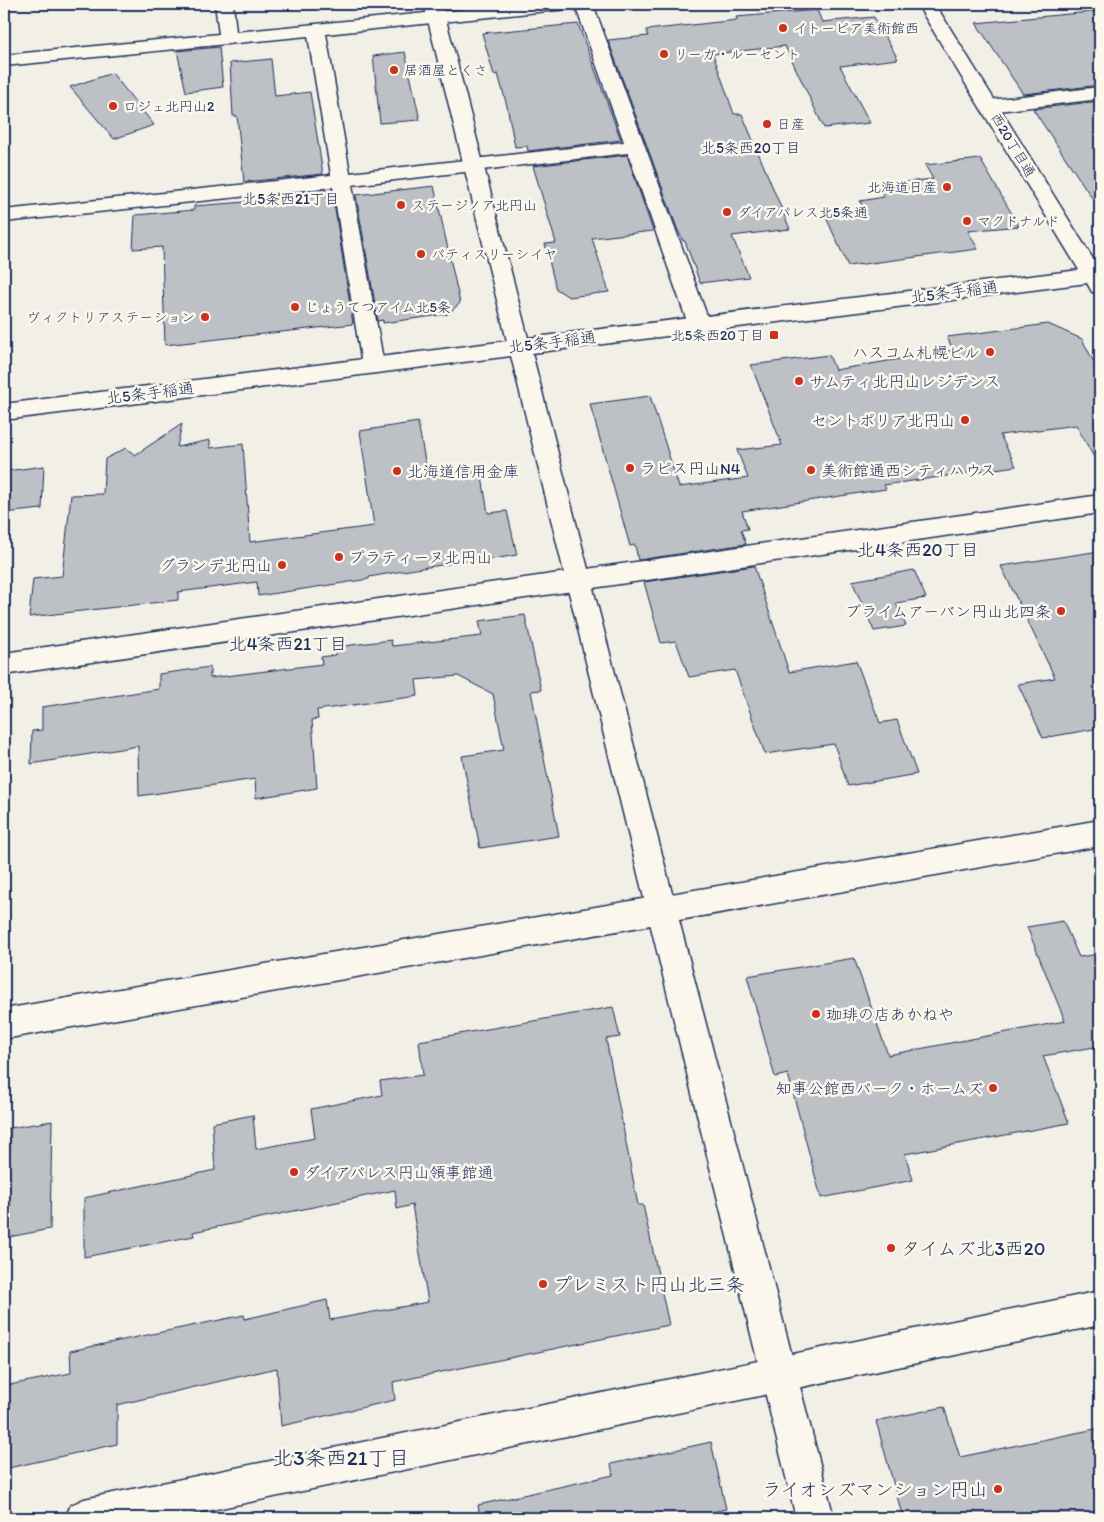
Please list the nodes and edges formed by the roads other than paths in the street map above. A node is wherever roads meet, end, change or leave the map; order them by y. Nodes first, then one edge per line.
1 (224, 4) edge
2 (567, 4) edge
3 (584, 4) edge
4 (926, 4) edge
5 (435, 10) edge
6 (316, 29) junction
7 (228, 38) junction
8 (4, 61) edge
9 (1100, 93) edge
10 (989, 106) junction
11 (636, 146) junction
12 (475, 166) junction
13 (342, 179) junction
14 (4, 216) edge
15 (1098, 279) edge
16 (699, 324) junction
17 (519, 346) junction
18 (373, 365) junction
19 (4, 412) edge
20 (1100, 504) edge
21 (578, 579) junction
22 (4, 664) edge
23 (1100, 833) edge
24 (663, 910) junction
25 (4, 1024) edge
26 (1100, 1308) edge
27 (779, 1374) junction
28 (84, 1518) edge
29 (815, 1518) edge

1 - 7 street
2 - 5 street
3 - 11 street
4 - 10 street, 西20丁目通
5 - 6 street
5 - 12 street
6 - 7 street
6 - 13 street
7 - 8 street
9 - 10 street
10 - 15 street, 西20丁目通
11 - 12 street
11 - 16 street
12 - 13 street
12 - 17 street
13 - 14 street
13 - 18 street
15 - 16 street, 北5条手稲通
16 - 17 street, 北5条手稲通
17 - 18 street, 北5条手稲通
17 - 21 street
18 - 19 street, 北5条手稲通
20 - 21 street
21 - 22 street
21 - 24 street
23 - 24 street
24 - 25 street
24 - 27 street
26 - 27 street
27 - 28 street
27 - 29 street

